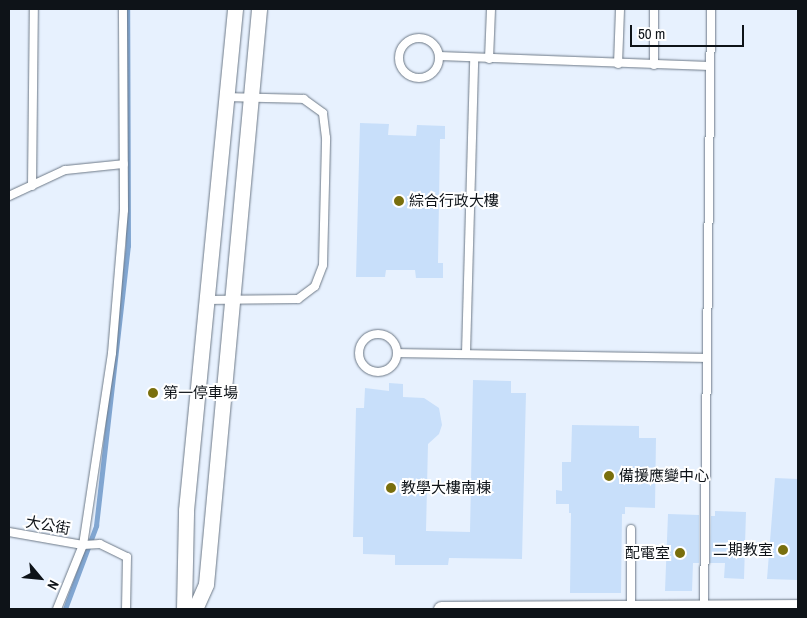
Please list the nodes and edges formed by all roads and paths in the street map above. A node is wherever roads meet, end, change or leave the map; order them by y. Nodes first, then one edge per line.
1 (34, 9) edge
2 (123, 9) edge
3 (235, 9) edge
4 (259, 9) edge
5 (491, 9) edge
6 (620, 9) edge
7 (654, 9) edge
8 (711, 9) edge
9 (439, 56) junction
10 (474, 59) junction
11 (489, 60) junction
12 (618, 64) junction
13 (654, 65) junction
14 (710, 66) junction
15 (227, 97) junction
16 (248, 98) junction
17 (124, 164) junction
18 (32, 186) junction
19 (9, 196) edge
20 (204, 300) junction
21 (230, 300) junction
22 (466, 352) junction
23 (398, 353) junction
24 (706, 358) junction
25 (631, 528) dead end
26 (9, 532) edge
27 (83, 545) junction
28 (798, 607) edge
29 (631, 608) edge
30 (704, 608) edge
31 (57, 609) edge
32 (126, 609) edge
33 (184, 609) edge
34 (195, 609) edge
35 (441, 609) edge

1 - 18 lane
2 - 17 lane
3 - 15 street
4 - 16 street
5 - 11 lane
6 - 12 lane
7 - 13 lane
8 - 14 lane
9 - 9 lane
9 - 10 lane
10 - 11 lane
10 - 22 lane
11 - 12 lane
12 - 13 lane
13 - 14 lane
14 - 24 lane
15 - 16 lane
15 - 20 street
16 - 21 street
16 - 21 lane
17 - 18 lane
17 - 27 lane
18 - 19 lane
20 - 21 lane
20 - 33 street
21 - 34 street
22 - 23 lane
22 - 24 lane
23 - 23 lane
24 - 30 lane
25 - 29 lane
26 - 27 lane, 大公街
27 - 31 lane
27 - 32 lane, 大公街
28 - 30 street
29 - 30 street
29 - 35 street

